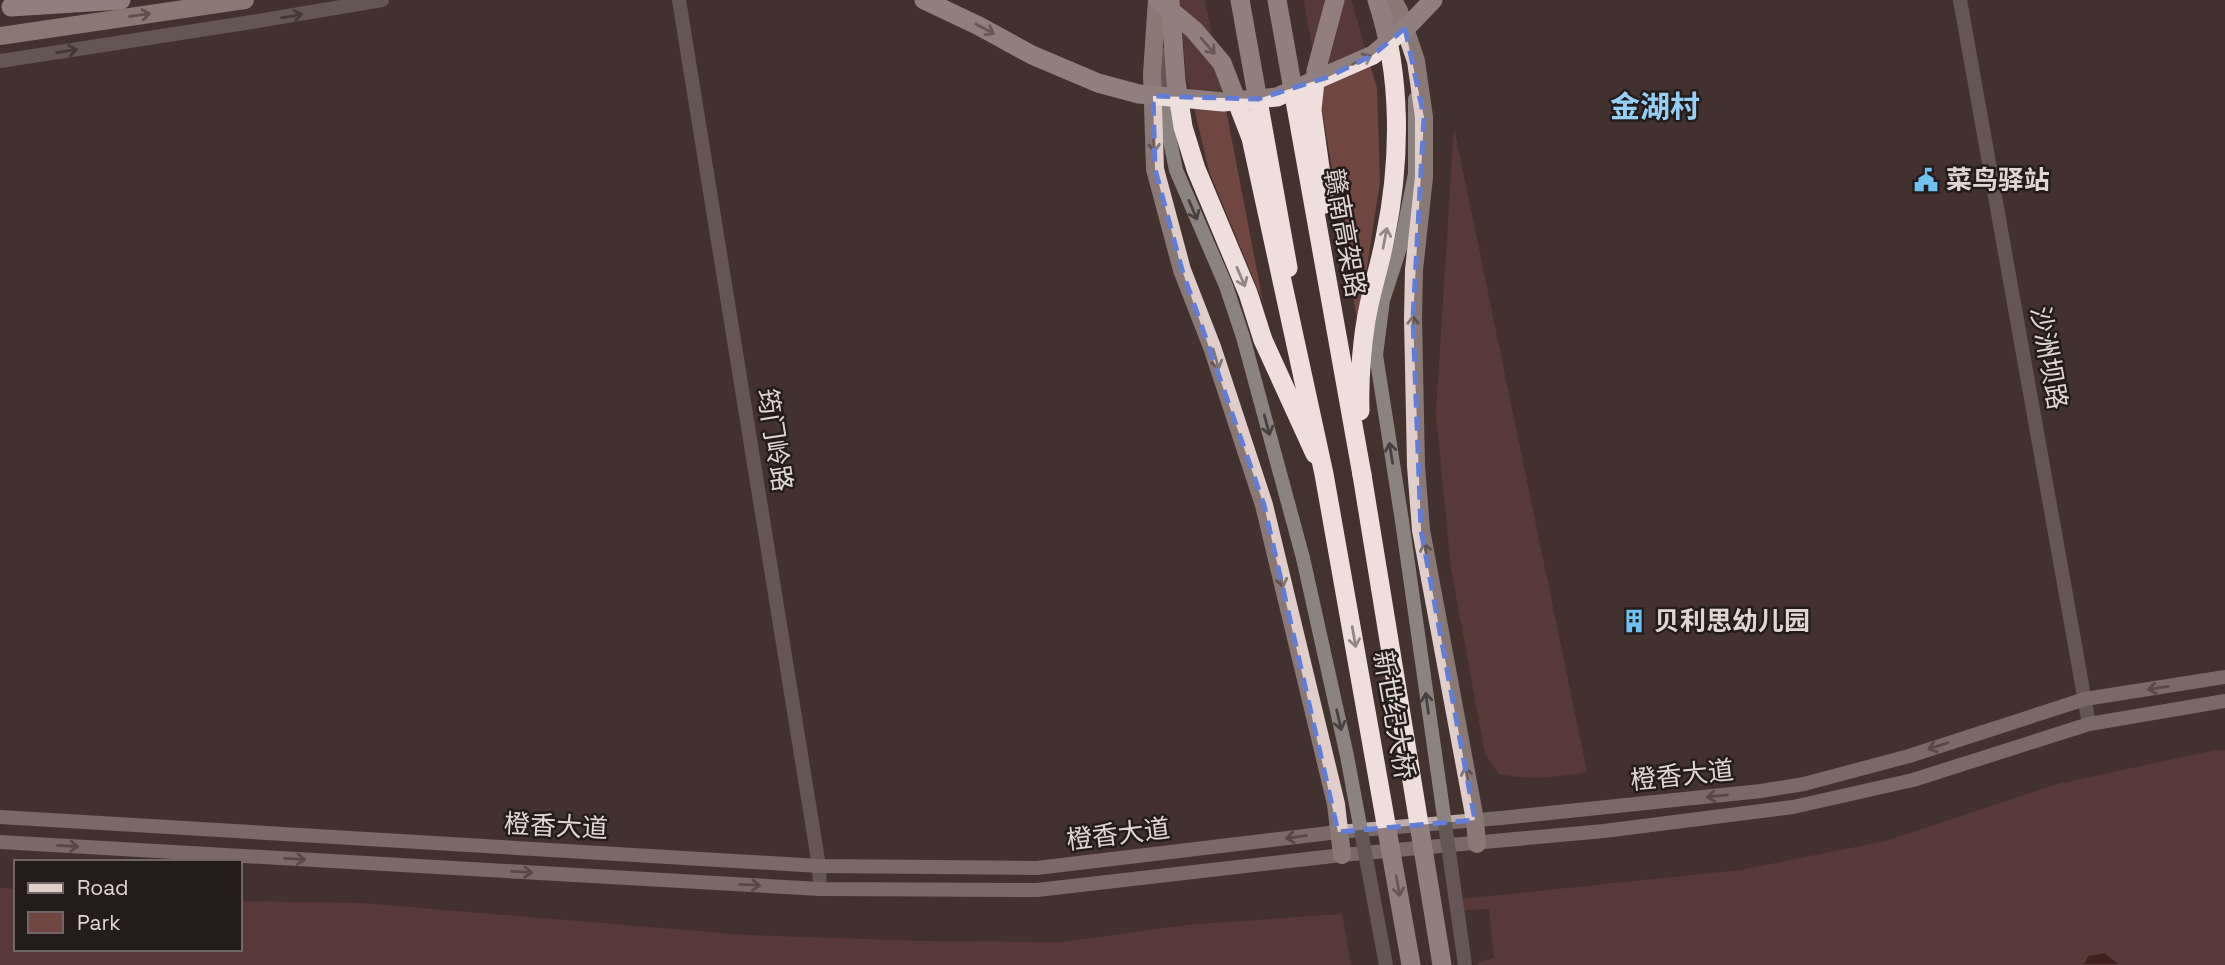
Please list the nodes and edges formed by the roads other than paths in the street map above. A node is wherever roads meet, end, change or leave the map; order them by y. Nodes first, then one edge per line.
1 (60, 0) edge
2 (121, 0) edge
3 (245, 0) edge
4 (382, 0) edge
5 (679, 0) edge
6 (923, 0) edge
7 (1158, 0) edge
8 (1170, 0) edge
9 (1227, 0) edge
10 (1240, 0) edge
11 (1278, 0) edge
12 (1289, 0) edge
13 (1335, 0) edge
14 (1377, 0) edge
15 (1393, 0) edge
16 (1433, 0) edge
17 (1959, 0) edge
18 (5, 8) edge
19 (0, 36) edge
20 (0, 61) edge
21 (1416, 61) junction
22 (1296, 110) junction
23 (1265, 138) junction
24 (1324, 474) junction
25 (1362, 475) junction
26 (2225, 677) edge
27 (2085, 699) junction
28 (2225, 701) edge
29 (2089, 724) junction
30 (0, 817) edge
31 (1475, 820) junction
32 (1338, 832) junction
33 (0, 842) edge
34 (1477, 844) junction
35 (1342, 855) junction
36 (819, 866) junction
37 (820, 889) junction
38 (1386, 965) edge
39 (1411, 965) edge
40 (1442, 965) edge
41 (1465, 965) edge

1 - 18 highway
2 - 18 highway
19 -> 3 main road
20 -> 4 street
5 - 36 street, 筠门岭路
6 -> 16 highway, bridge
7 -> 24 highway, bridge
7 -> 32 main road
7 -> 38 street, bridge
8 -> 24 highway
9 - 23 highway
10 - 23 highway
11 - 22 highway, 赣南高架路
12 - 22 highway
13 - 25 highway
25 -> 14 highway
15 - 21 main road
17 - 27 street, 沙洲坝路
31 -> 21 main road
41 -> 21 street, bridge
22 - 25 highway, 赣南高架路
23 - 24 highway, bridge
24 -> 39 highway, 新世纪大桥, bridge
25 - 40 highway, 新世纪大桥, bridge
26 -> 27 main road, 橙香大道
27 - 29 street, 沙洲坝路
27 -> 31 main road, 橙香大道
28 - 29 main road, 橙香大道
29 - 34 main road, 橙香大道
30 - 36 main road, 橙香大道
31 - 32 main road, 橙香大道
31 - 34 main road
32 - 35 main road
32 -> 36 main road, 橙香大道
33 -> 37 main road, 橙香大道
34 - 35 main road, 橙香大道
35 - 37 main road, 橙香大道
36 - 37 street, 筠门岭路

